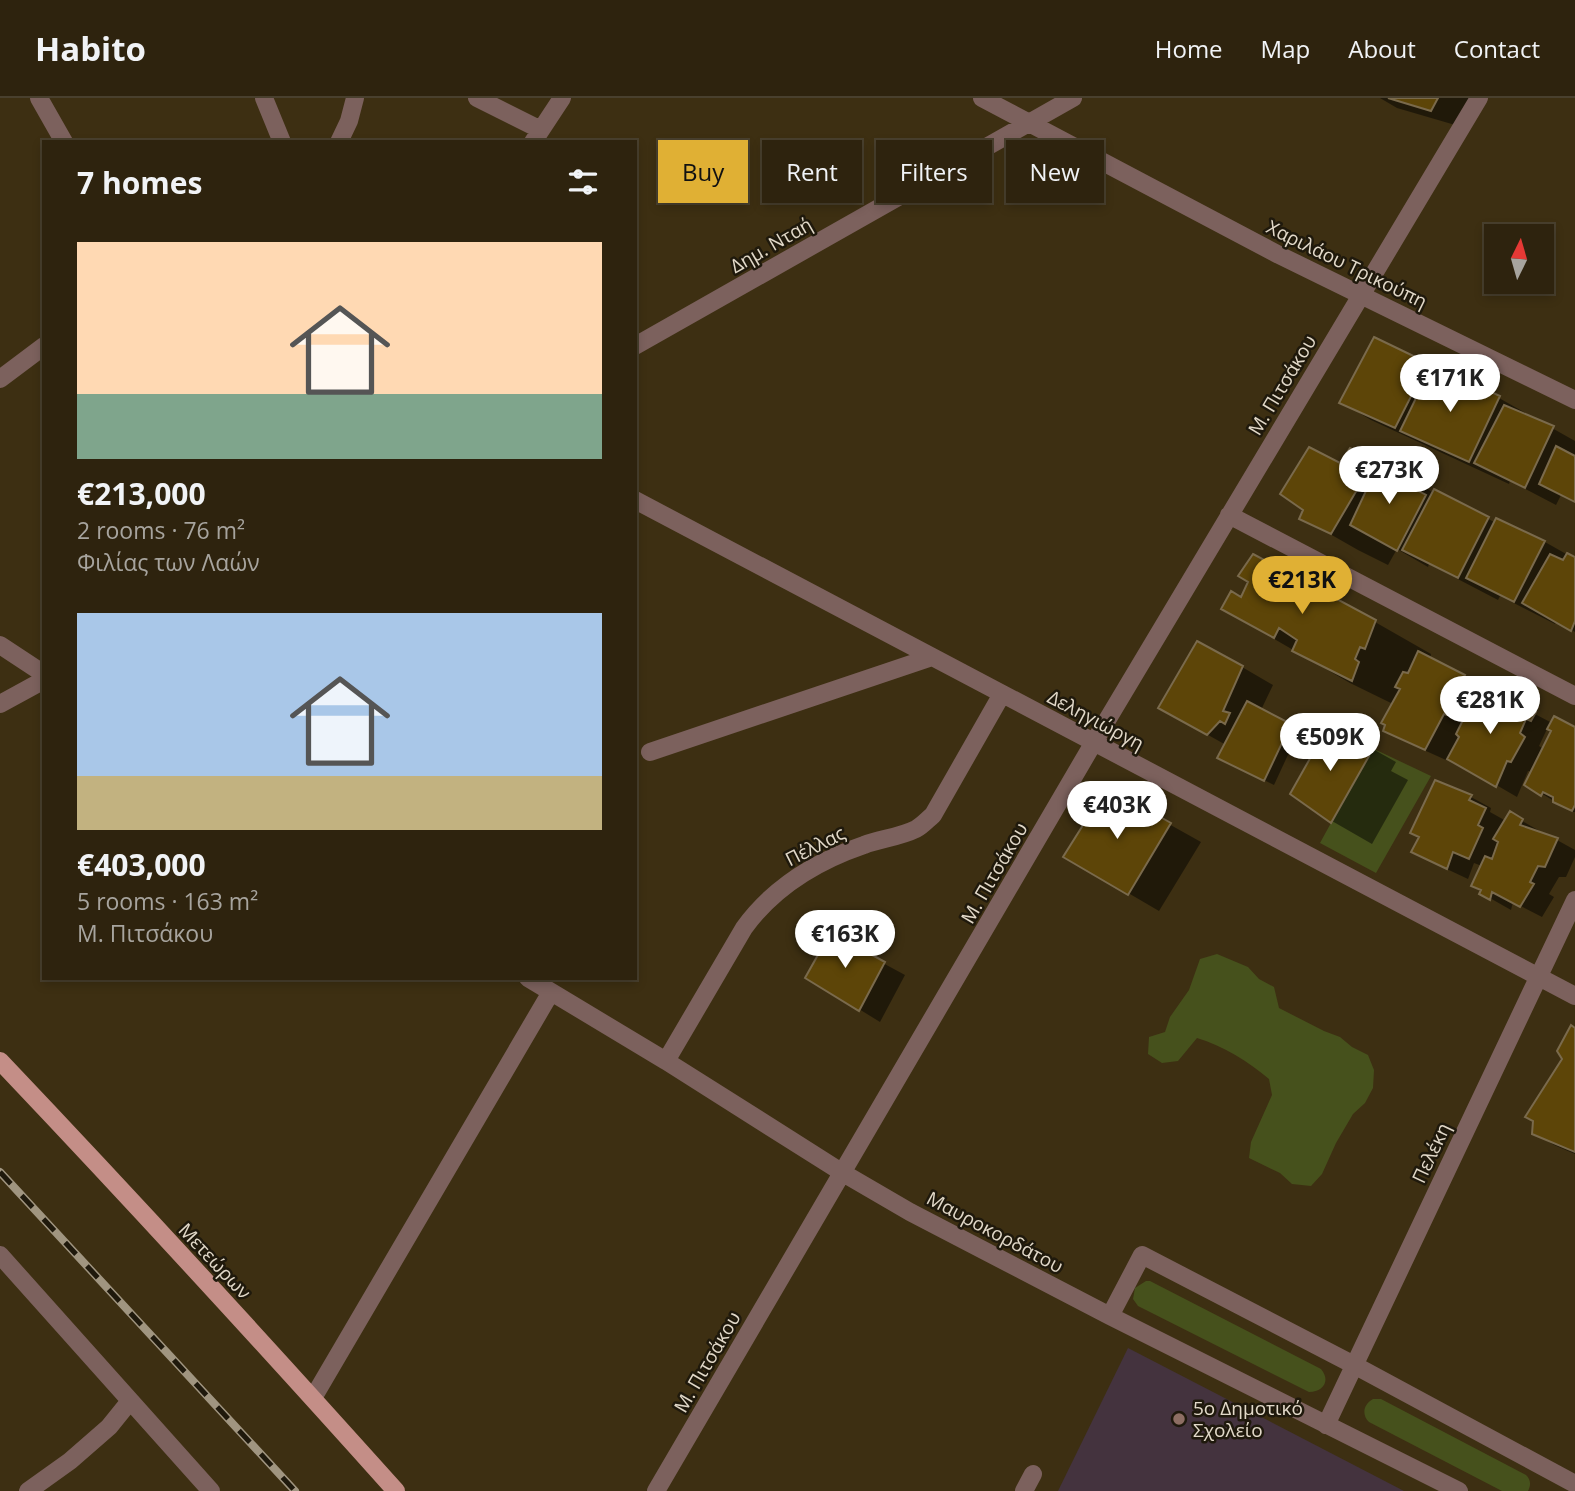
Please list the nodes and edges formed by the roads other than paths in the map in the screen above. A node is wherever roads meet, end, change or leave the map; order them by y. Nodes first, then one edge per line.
1 (39, 98) edge
2 (264, 98) edge
3 (355, 98) edge
4 (477, 98) edge
5 (562, 98) edge
6 (982, 98) edge
7 (1073, 98) edge
8 (1479, 98) edge
9 (1028, 123) junction
10 (537, 136) edge
11 (63, 140) edge
12 (281, 140) edge
13 (340, 140) edge
14 (1360, 295) junction
15 (637, 344) edge
16 (42, 348) edge
17 (0, 379) edge
18 (1575, 400) edge
19 (637, 501) edge
20 (1229, 515) junction
21 (0, 645) edge
22 (932, 657) junction
23 (42, 673) edge
24 (42, 681) edge
25 (1002, 694) junction
26 (1575, 696) edge
27 (0, 704) edge
28 (1094, 743) junction
29 (650, 752) dead end
30 (1575, 900) edge
31 (1539, 976) junction
32 (531, 980) edge
33 (551, 992) junction
34 (1575, 996) edge
35 (666, 1061) junction
36 (0, 1062) edge
37 (843, 1173) junction
38 (0, 1255) edge
39 (1110, 1316) junction
40 (1354, 1365) junction
41 (313, 1398) junction
42 (130, 1401) junction
43 (1326, 1425) junction
44 (1033, 1474) dead end
45 (1575, 1485) edge
46 (28, 1491) edge
47 (211, 1491) edge
48 (396, 1491) edge
49 (656, 1491) edge
50 (1024, 1491) edge
51 (1459, 1491) edge

1 - 11 street
2 - 12 street
3 - 13 street
4 - 10 street
5 - 10 street
6 - 9 street, Χαριλάου Τρικούπη
7 - 9 street, Δημ. Νταή
8 - 14 street, Μ. Πιτσάκου
9 - 14 street, Χαριλάου Τρικούπη
9 - 15 street, Δημ. Νταή
14 - 18 street, Χαριλάου Τρικούπη
14 - 20 street, Μ. Πιτσάκου
16 - 17 street
19 - 22 street, Δεληγιώργη
20 - 26 street
20 - 28 street, Μ. Πιτσάκου
21 - 23 street
22 - 25 street, Δεληγιώργη
22 - 29 street
24 - 27 street
25 - 28 street, Δεληγιώργη
25 - 35 street, Πέλλας
28 - 31 street, Δεληγιώργη
28 - 37 street, Μ. Πιτσάκου
30 - 31 street, Πελέκη
31 - 34 street, Δεληγιώργη
31 - 40 street, Πελέκη
32 - 33 street, Μαυροκορδάτου
33 - 35 street, Μαυροκορδάτου
33 - 41 street
35 - 37 street, Μαυροκορδάτου
36 - 41 main road, Μετεώρων
37 - 39 street, Μαυροκορδάτου
37 - 49 street, Μ. Πιτσάκου
38 - 42 street
39 - 40 street
39 - 43 street, Μαυροκορδάτου
40 - 43 street, Πελέκη
40 - 45 street
41 - 48 main road, Μετεώρων
42 - 46 street
42 - 47 street
43 - 51 street, Μαυροκορδάτου
44 - 50 street

